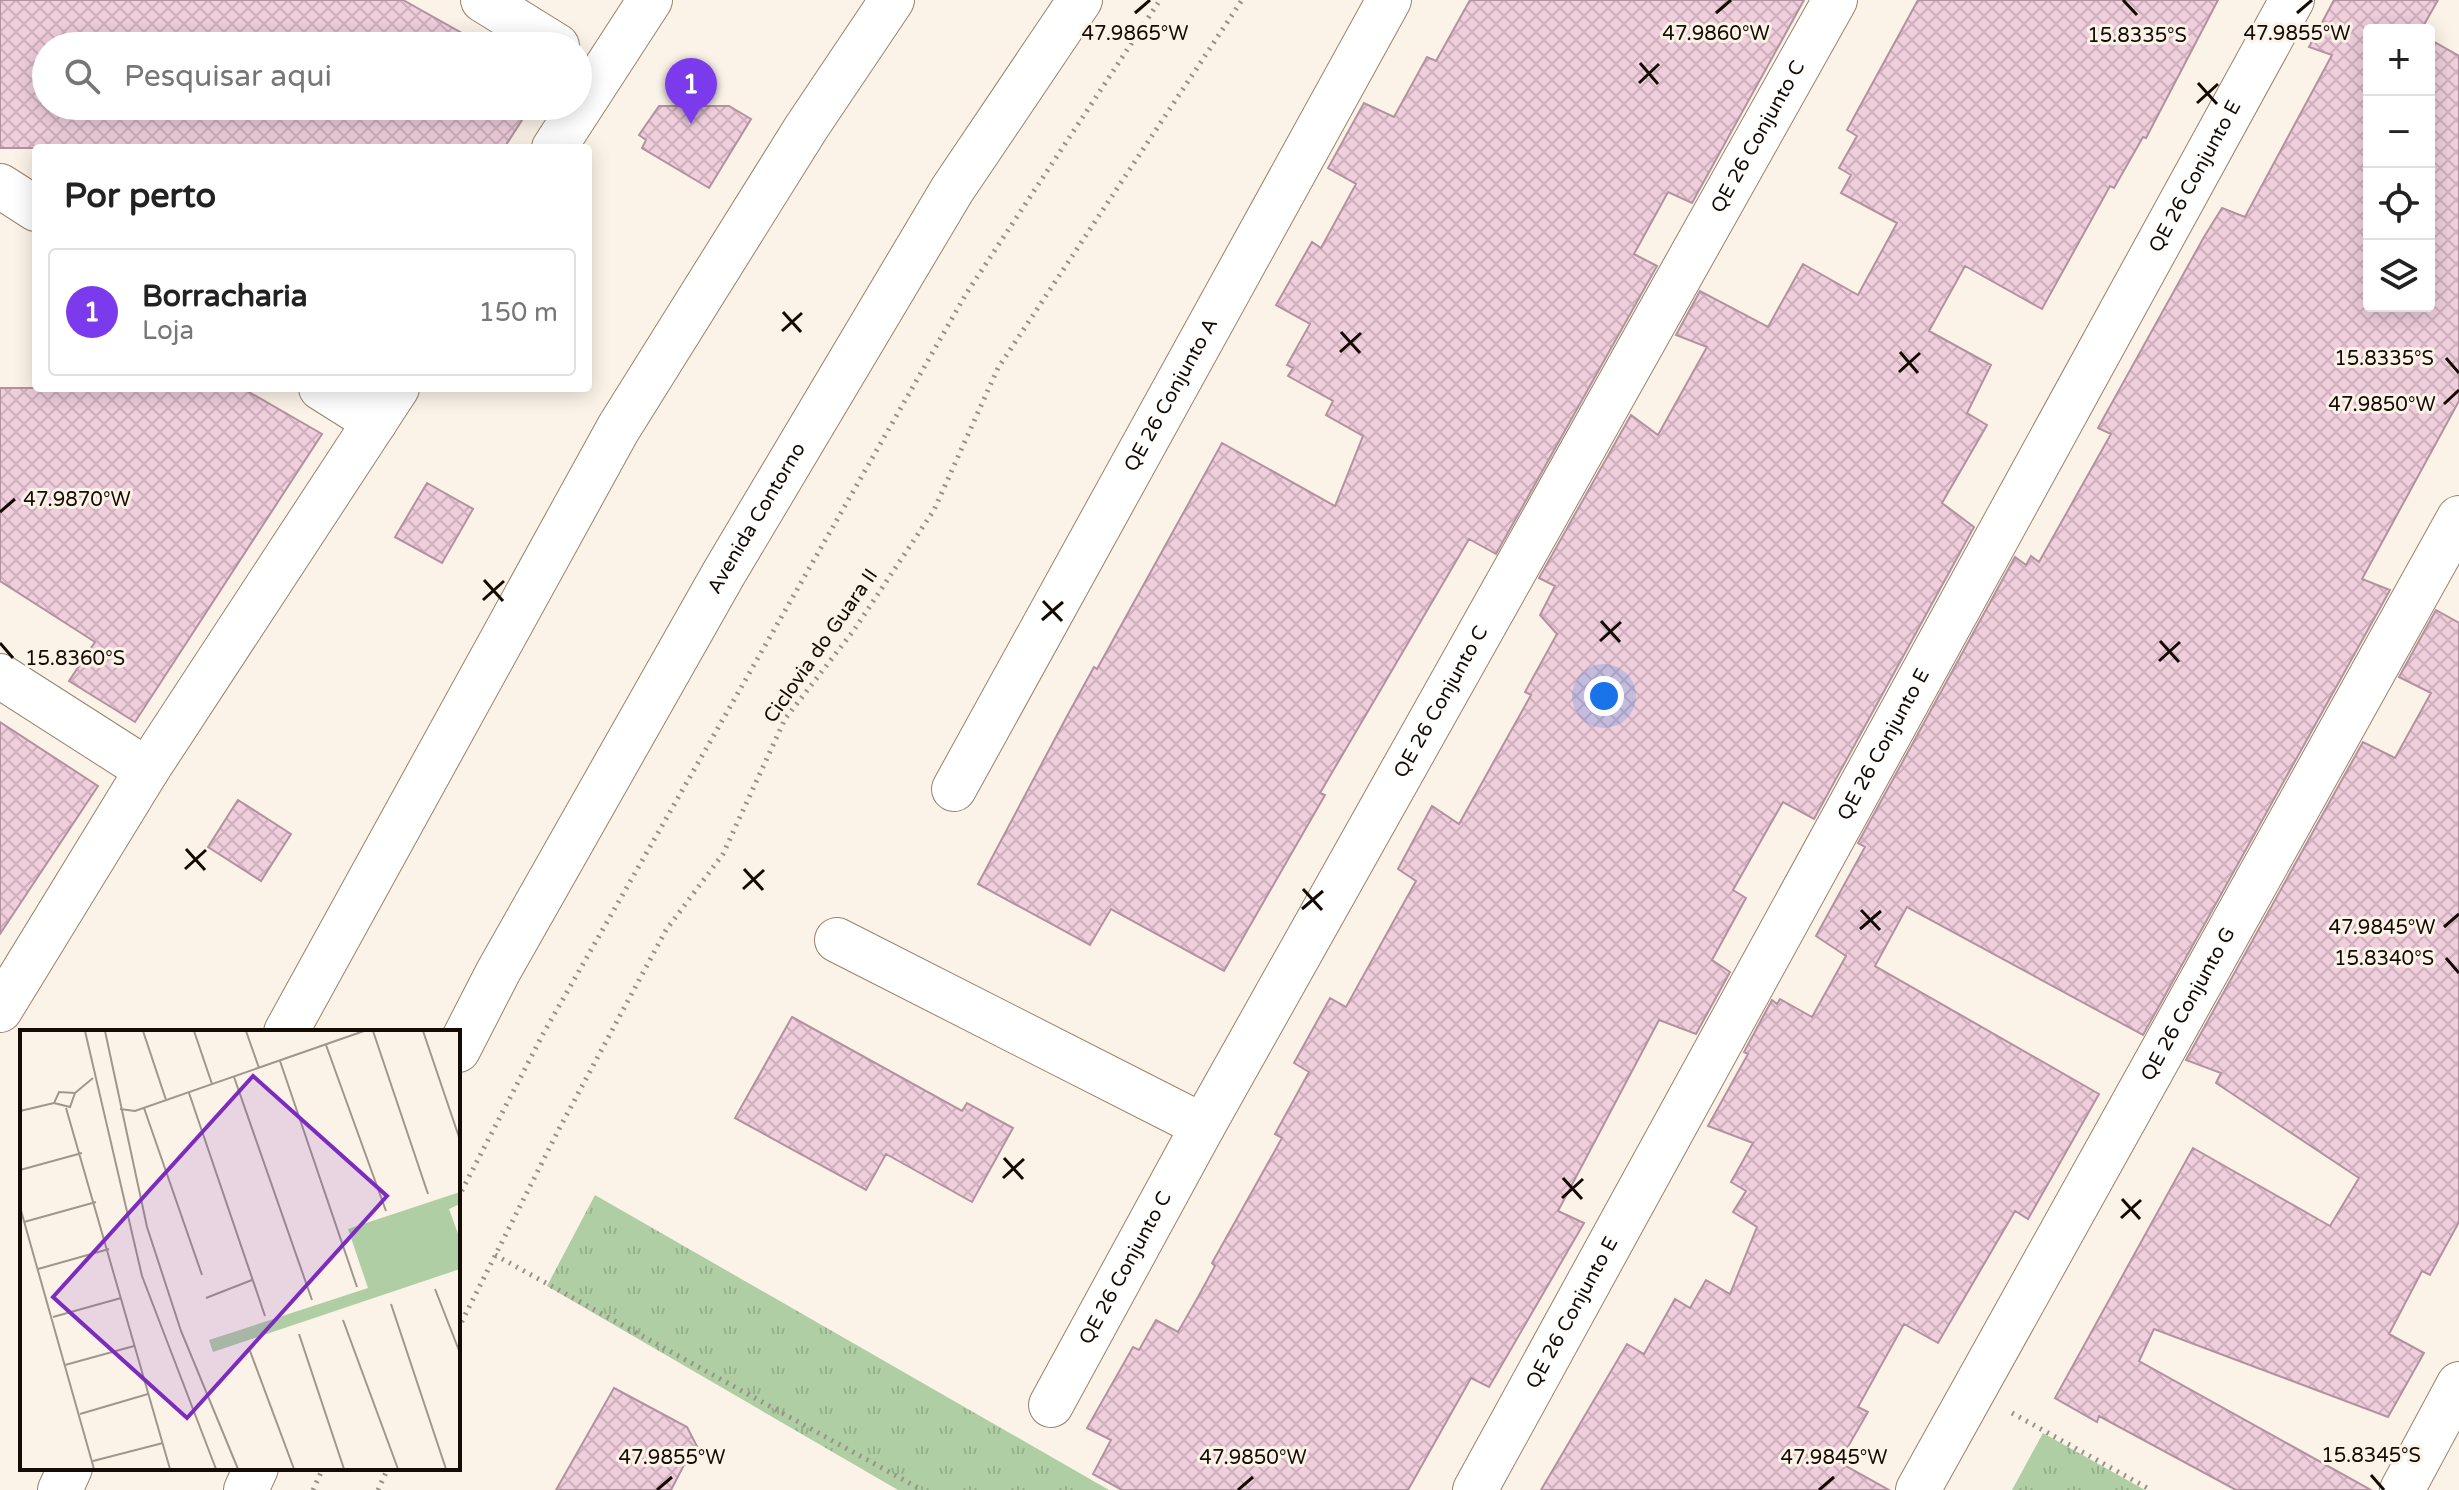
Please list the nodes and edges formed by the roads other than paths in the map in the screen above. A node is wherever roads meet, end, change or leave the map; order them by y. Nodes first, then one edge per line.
1 (483, 0) edge
2 (650, 0) edge
3 (892, 0) edge
4 (1080, 0) edge
5 (1389, 0) edge
6 (1835, 0) edge
7 (2292, 0) edge
8 (534, 32) edge
9 (592, 65) edge
10 (566, 120) edge
11 (556, 144) edge
12 (0, 186) edge
13 (32, 206) edge
14 (336, 392) edge
15 (386, 405) edge
16 (2459, 518) edge
17 (0, 676) edge
18 (147, 770) junction
19 (954, 789) dead end
20 (837, 940) dead end
21 (0, 1010) edge
22 (287, 1030) edge
23 (460, 1046) edge
24 (1203, 1126) junction
25 (2459, 1384) edge
26 (1051, 1405) dead end
27 (69, 1470) edge
28 (255, 1470) edge
29 (60, 1490) edge
30 (246, 1490) edge
31 (1475, 1490) edge
32 (1918, 1490) edge
33 (2402, 1490) edge

1 - 8 street
2 - 9 street
3 - 22 street
4 - 23 street, Avenida Contorno
5 - 19 street, QE 26 Conjunto A
6 - 24 street, QE 26 Conjunto C
7 - 31 street, QE 26 Conjunto E
10 - 11 street
12 - 13 street
14 - 15 street
15 - 18 street
16 - 32 street, QE 26 Conjunto G
17 - 18 street
18 - 21 street
20 - 24 street
24 - 26 street, QE 26 Conjunto C
25 - 33 street
27 - 29 street
28 - 30 street

